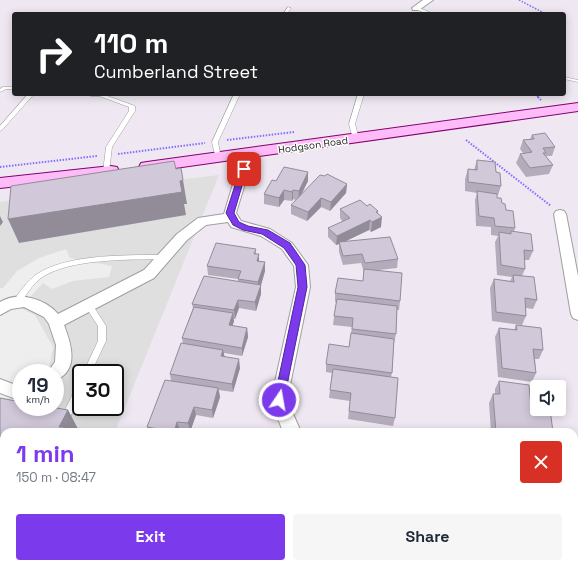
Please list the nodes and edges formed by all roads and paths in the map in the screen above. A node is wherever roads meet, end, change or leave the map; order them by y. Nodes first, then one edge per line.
1 (429, 0) edge
2 (519, 0) edge
3 (289, 8) dead end
4 (416, 8) joint
5 (286, 12) edge
6 (427, 12) edge
7 (542, 12) edge
8 (566, 78) edge
9 (578, 80) edge
10 (12, 88) edge
11 (0, 91) edge
12 (29, 96) edge
13 (103, 96) edge
14 (236, 96) edge
15 (360, 96) edge
16 (537, 96) edge
17 (541, 100) dead end
18 (578, 107) edge
19 (0, 129) edge
20 (356, 139) junction
21 (466, 140) dead end
22 (211, 142) dead end
23 (118, 154) dead end
24 (248, 154) junction
25 (95, 157) dead end
26 (218, 158) junction
27 (0, 168) edge
28 (106, 172) junction
29 (0, 183) edge
30 (560, 214) joint
31 (232, 217) junction
32 (163, 257) junction
33 (17, 302) junction
34 (89, 306) junction
35 (0, 309) edge
36 (578, 314) edge
37 (56, 322) junction
38 (63, 364) edge
39 (91, 364) edge
40 (0, 386) edge
41 (12, 391) edge
42 (72, 404) edge
43 (65, 419) edge
44 (290, 428) edge

1 - 4 street
2 - 7 path
3 - 5 lane
4 - 6 lane
8 - 9 lane
10 - 11 lane
12 - 19 lane
13 - 28 lane
14 - 26 lane
15 - 20 lane
16 - 17 path
18 - 20 main road, Hodgson Road
20 - 24 main road, Hodgson Road
21 - 30 path
22 - 23 path
24 - 26 main road, Hodgson Road
24 - 31 street
25 - 27 path
26 - 28 main road, Hodgson Road
28 - 29 main road, Hodgson Road
30 - 36 street
31 - 32 street
31 - 44 street
32 - 33 lane
32 - 34 street
33 - 35 street
33 - 37 street
34 - 37 street
34 - 39 lane
37 - 38 street
40 - 41 street
42 - 43 lane

